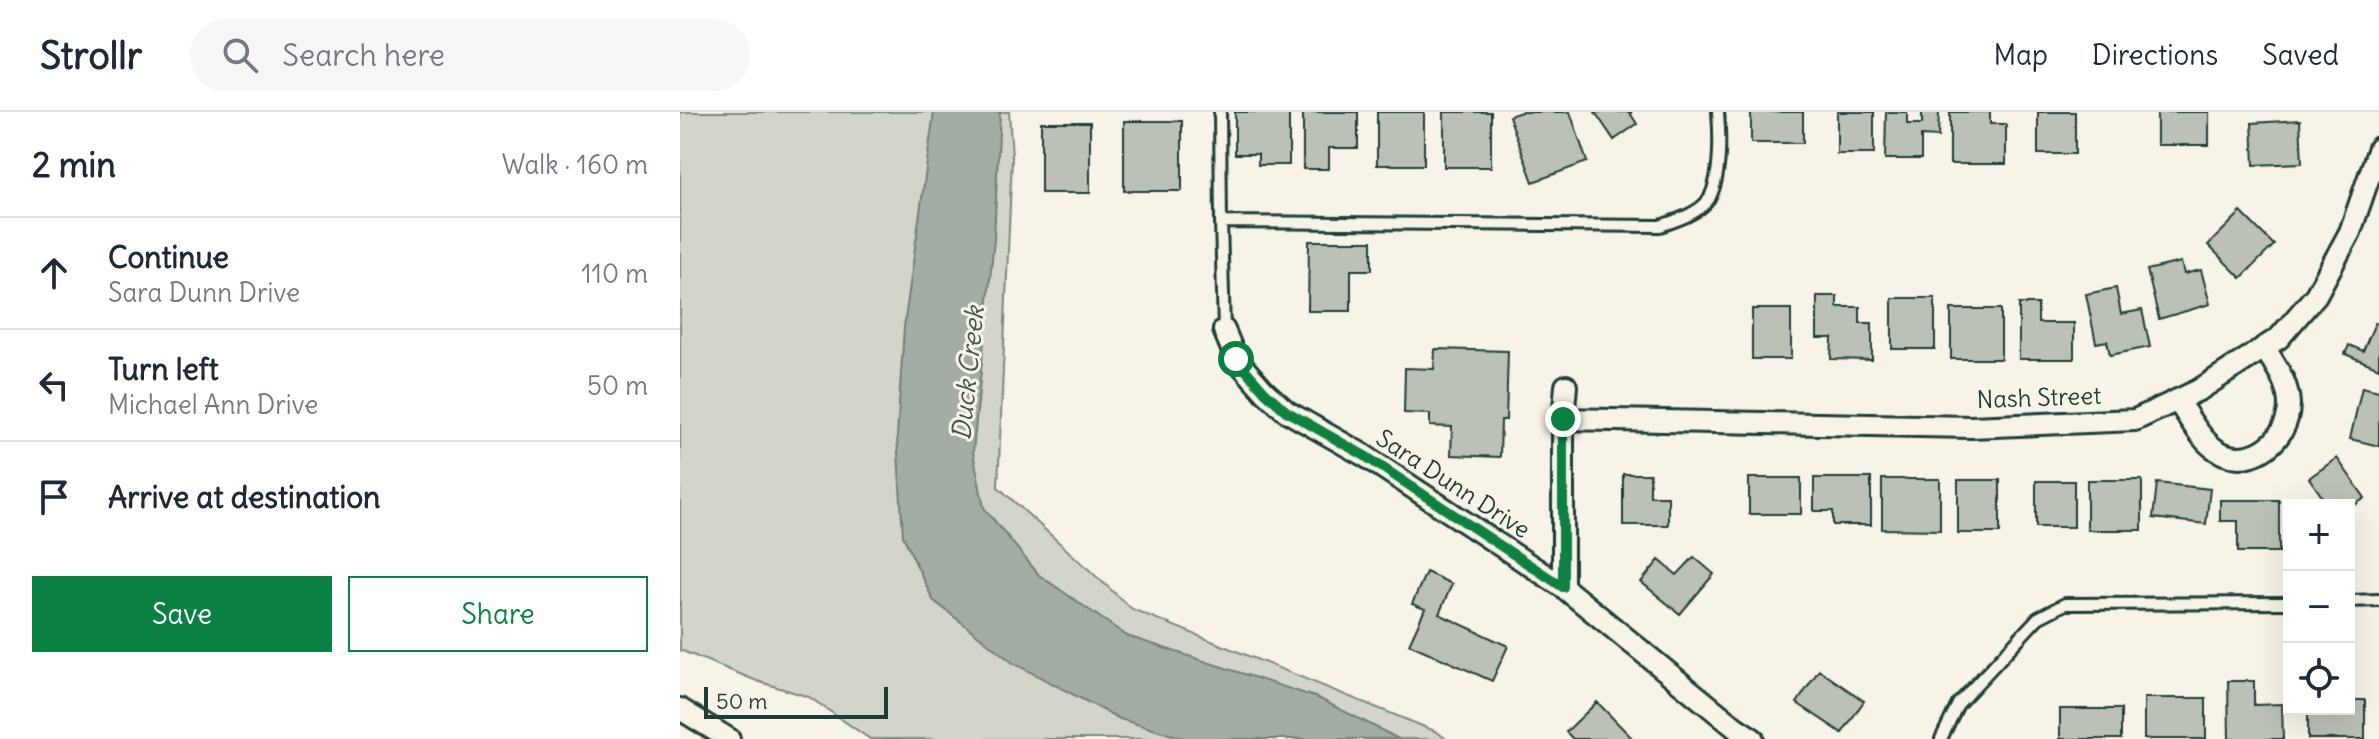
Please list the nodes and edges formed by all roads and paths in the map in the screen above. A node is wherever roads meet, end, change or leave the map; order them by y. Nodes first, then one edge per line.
1 (1220, 112) edge
2 (1718, 112) edge
3 (2379, 148) edge
4 (1221, 222) junction
5 (1224, 330) joint
6 (2264, 347) junction
7 (1566, 386) dead end
8 (2177, 400) junction
9 (1563, 419) junction
10 (1563, 587) junction
11 (2379, 600) edge
12 (2355, 601) edge
13 (2283, 603) edge
14 (680, 709) edge
15 (729, 739) edge
16 (1753, 739) edge
17 (1941, 739) edge

1 - 4 lane, Sara Dunn Drive
2 - 4 lane
3 - 6 street, Nash Street
4 - 5 lane, Sara Dunn Drive
5 - 10 street, Sara Dunn Drive
6 - 8 street, Nash Street
6 - 8 street
7 - 9 street
8 - 9 street, Nash Street
9 - 10 street
10 - 16 street, Sara Dunn Drive
11 - 12 lane
13 - 17 lane
14 - 15 street

